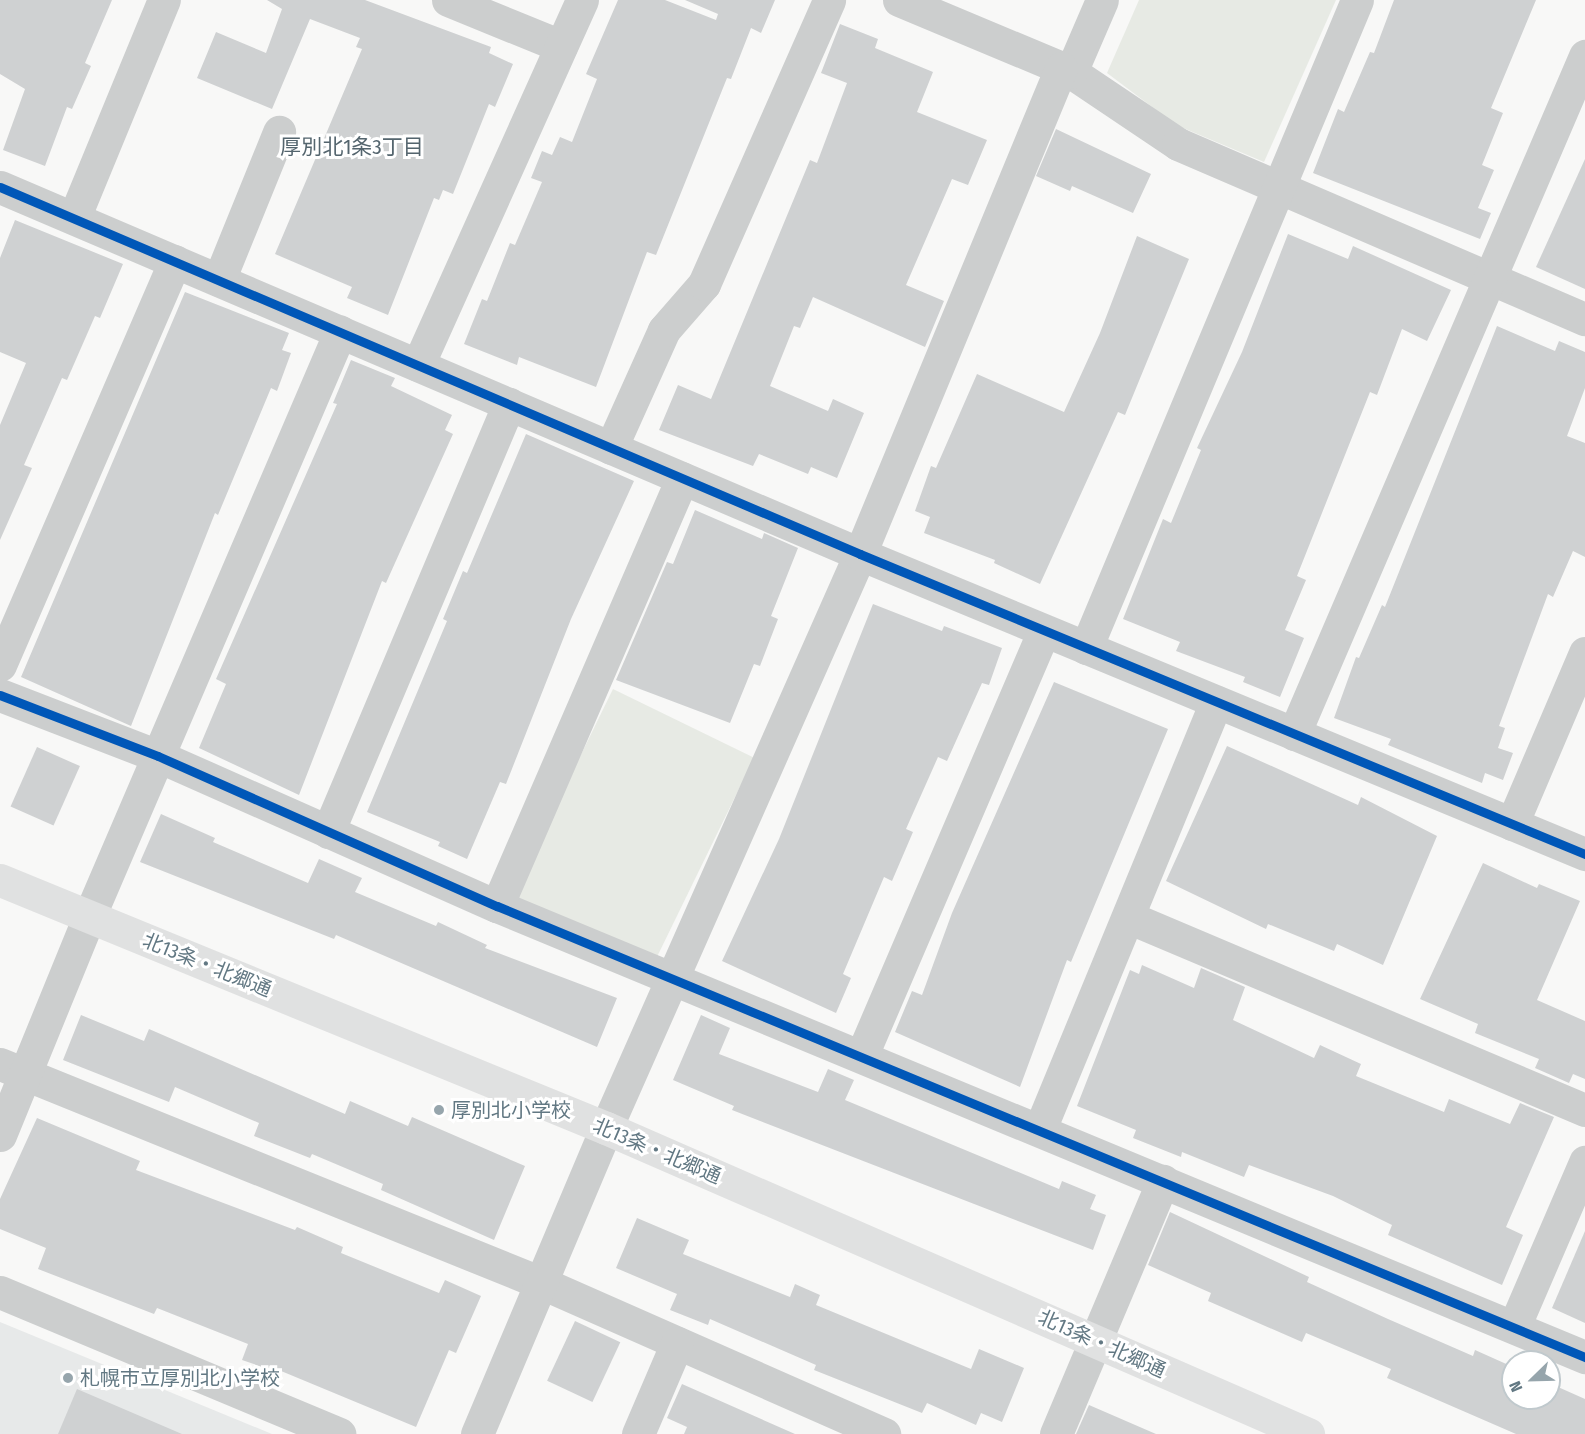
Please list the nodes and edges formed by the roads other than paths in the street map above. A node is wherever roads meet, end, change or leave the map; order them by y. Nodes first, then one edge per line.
1 (164, 0) edge
2 (448, 0) edge
3 (582, 0) edge
4 (829, 0) edge
5 (899, 0) edge
6 (1102, 0) edge
7 (1357, 0) edge
8 (561, 46) junction
9 (1585, 56) edge
10 (1066, 70) junction
11 (279, 132) dead end
12 (1278, 188) junction
13 (3, 196) edge
14 (74, 218) junction
15 (175, 261) junction
16 (1490, 278) junction
17 (219, 280) junction
18 (1585, 319) edge
19 (340, 332) junction
20 (418, 365) junction
21 (509, 404) junction
22 (611, 448) junction
23 (682, 478) junction
24 (860, 554) junction
25 (1044, 631) junction
26 (1086, 648) junction
27 (1585, 653) edge
28 (0, 665) edge
29 (0, 695) edge
30 (1216, 702) junction
31 (1294, 734) junction
32 (158, 756) junction
33 (1512, 824) junction
34 (328, 832) junction
35 (1585, 854) edge
36 (0, 880) edge
37 (497, 906) junction
38 (88, 916) junction
39 (1128, 917) junction
40 (673, 976) junction
41 (862, 1055) junction
42 (13, 1069) edge
43 (1585, 1110) edge
44 (606, 1128) junction
45 (1040, 1129) junction
46 (0, 1135) edge
47 (1585, 1162) edge
48 (1163, 1181) junction
49 (543, 1284) junction
50 (0, 1292) edge
51 (1514, 1327) junction
52 (1096, 1341) junction
53 (677, 1343) junction
54 (1585, 1357) edge
55 (842, 1426) edge
56 (339, 1434) edge
57 (477, 1434) edge
58 (638, 1434) edge
59 (884, 1434) edge
60 (1056, 1434) edge
61 (1308, 1434) edge

1 - 14 street
2 - 8 street
3 - 8 street
4 - 22 street
5 - 10 street
6 - 10 street
7 - 12 street
8 - 20 street
9 - 16 street
10 - 12 street
10 - 24 street
11 - 17 street
12 - 16 street
12 - 26 street
13 - 14 street
14 - 15 street
15 - 17 street
15 - 28 street
16 - 18 street
16 - 31 street
17 - 19 street
19 - 20 street
19 - 32 street
20 - 21 street
21 - 22 street
21 - 34 street
22 - 23 street
23 - 24 street
23 - 37 street
24 - 25 street
24 - 40 street
25 - 26 street
25 - 41 street
26 - 30 street
27 - 33 street
29 - 32 street
30 - 31 street
30 - 39 street
31 - 33 street
32 - 34 street
32 - 38 street
33 - 35 street
34 - 37 street
36 - 38 main road, 北13条・北郷通
37 - 40 street
38 - 42 street
38 - 44 main road, 北13条・北郷通
39 - 43 street
39 - 45 street
40 - 41 street
40 - 44 street
41 - 45 street
42 - 46 street
42 - 49 street
44 - 49 street
44 - 52 main road, 北13条・北郷通
45 - 48 street
47 - 51 street
48 - 51 street
48 - 52 street
49 - 53 street
49 - 57 street
50 - 56 street
51 - 54 street
52 - 60 street
52 - 61 main road, 北13条・北郷通
53 - 55 street
53 - 58 street
55 - 59 street

